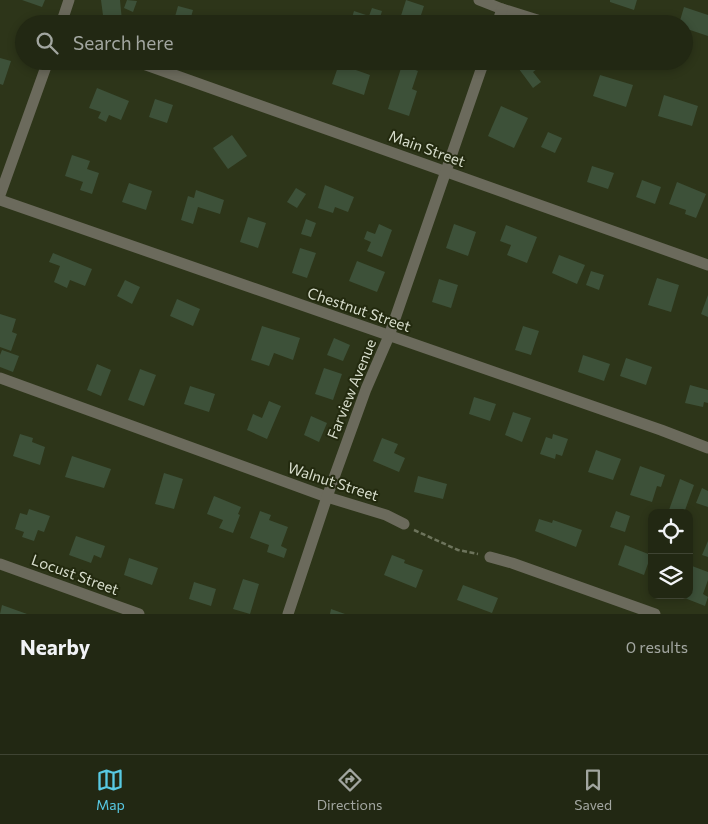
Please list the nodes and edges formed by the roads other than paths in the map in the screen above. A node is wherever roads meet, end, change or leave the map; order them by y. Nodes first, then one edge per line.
1 (69, 0) edge
2 (480, 0) edge
3 (502, 9) junction
4 (64, 15) edge
5 (500, 15) edge
6 (521, 15) edge
7 (45, 70) edge
8 (160, 70) edge
9 (481, 70) edge
10 (445, 172) junction
11 (0, 195) edge
12 (0, 200) edge
13 (708, 265) edge
14 (389, 336) junction
15 (0, 378) edge
16 (708, 448) edge
17 (327, 497) junction
18 (404, 524) road end
19 (490, 556) road end
20 (0, 564) edge
21 (139, 614) edge
22 (288, 614) edge
23 (655, 614) edge

1 - 4 street
2 - 3 street
3 - 5 street
3 - 6 street
7 - 11 street
8 - 10 street, Main Street
9 - 10 street, Farview Avenue
10 - 13 street, Main Street
10 - 14 street, Farview Avenue
12 - 14 street, Chestnut Street
14 - 16 street, Chestnut Street
14 - 17 street, Farview Avenue
15 - 17 street, Walnut Street
17 - 18 street, Walnut Street
17 - 22 street, Farview Avenue
19 - 23 street
20 - 21 street, Locust Street

